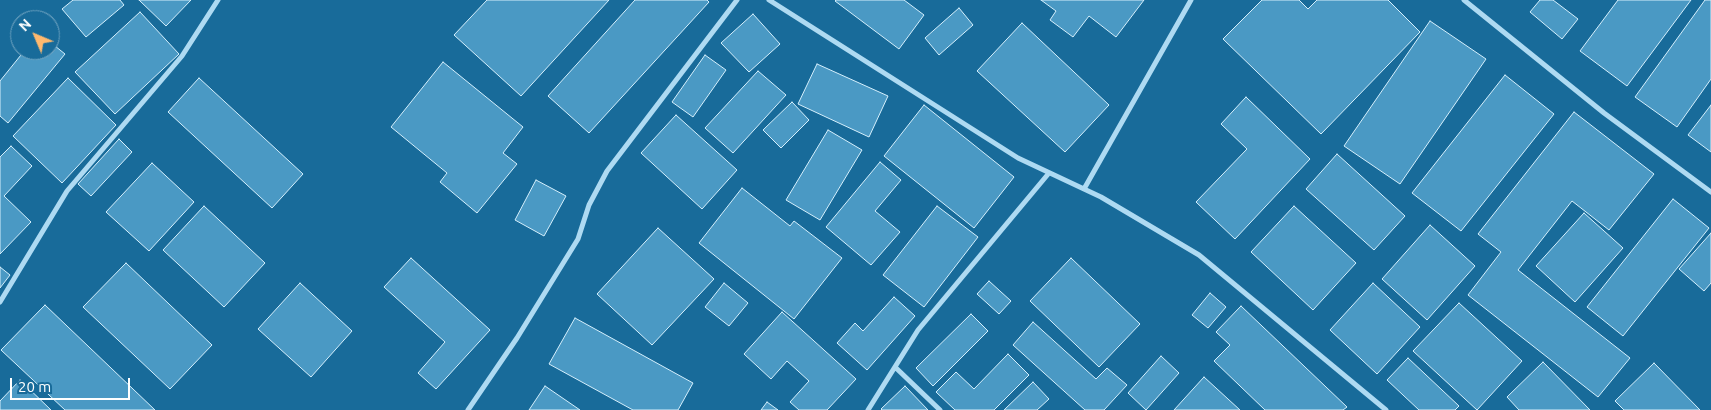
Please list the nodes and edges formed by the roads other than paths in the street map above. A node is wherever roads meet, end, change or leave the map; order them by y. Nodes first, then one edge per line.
1 (218, 0) edge
2 (737, 0) edge
3 (770, 0) edge
4 (1191, 0) edge
5 (1464, 0) edge
6 (1049, 173) junction
7 (1084, 189) junction
8 (1711, 192) edge
9 (0, 302) edge
10 (895, 367) junction
11 (468, 410) edge
12 (868, 410) edge
13 (940, 410) edge
14 (1386, 410) edge

1 - 9 street
2 - 11 street
3 - 6 street
4 - 7 street
5 - 8 street
6 - 7 street
6 - 10 street
7 - 14 street
10 - 12 street
10 - 13 street

